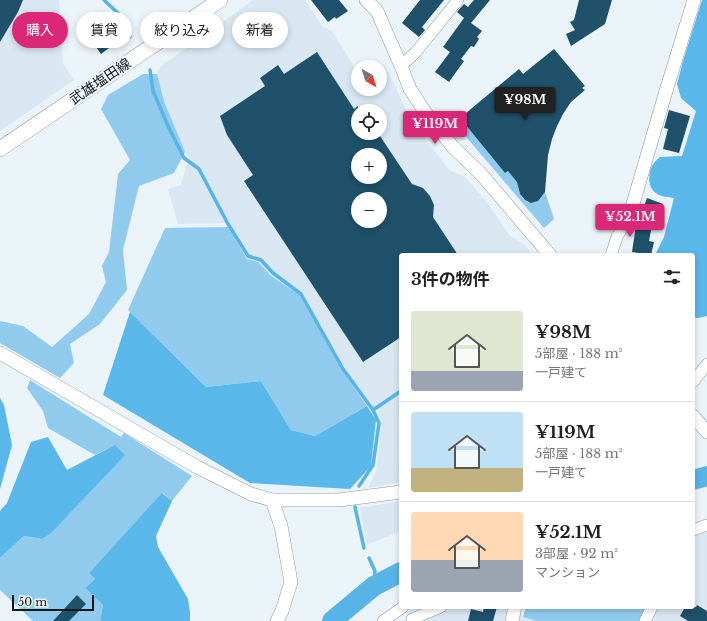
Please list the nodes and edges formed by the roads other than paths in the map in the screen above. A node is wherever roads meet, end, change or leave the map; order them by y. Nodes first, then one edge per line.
1 (220, 0) edge
2 (366, 0) edge
3 (458, 0) edge
4 (694, 0) edge
5 (401, 66) junction
6 (0, 149) edge
7 (630, 214) joint
8 (548, 253) edge
9 (612, 253) edge
10 (0, 353) edge
11 (707, 364) edge
12 (695, 379) edge
13 (399, 492) edge
14 (272, 500) junction
15 (707, 525) edge
16 (695, 529) edge
17 (400, 609) edge
18 (437, 609) edge
19 (515, 609) edge
20 (651, 609) edge
21 (277, 621) edge
22 (383, 621) edge
23 (412, 621) edge
24 (512, 621) edge
25 (645, 621) edge

1 - 6 main road, 武雄塩田線
2 - 5 street
3 - 5 street
4 - 7 street
5 - 8 street
7 - 9 street
10 - 14 street
11 - 12 street
13 - 14 street
14 - 21 street
15 - 16 street
17 - 22 street
18 - 23 street
19 - 24 street
20 - 25 street

